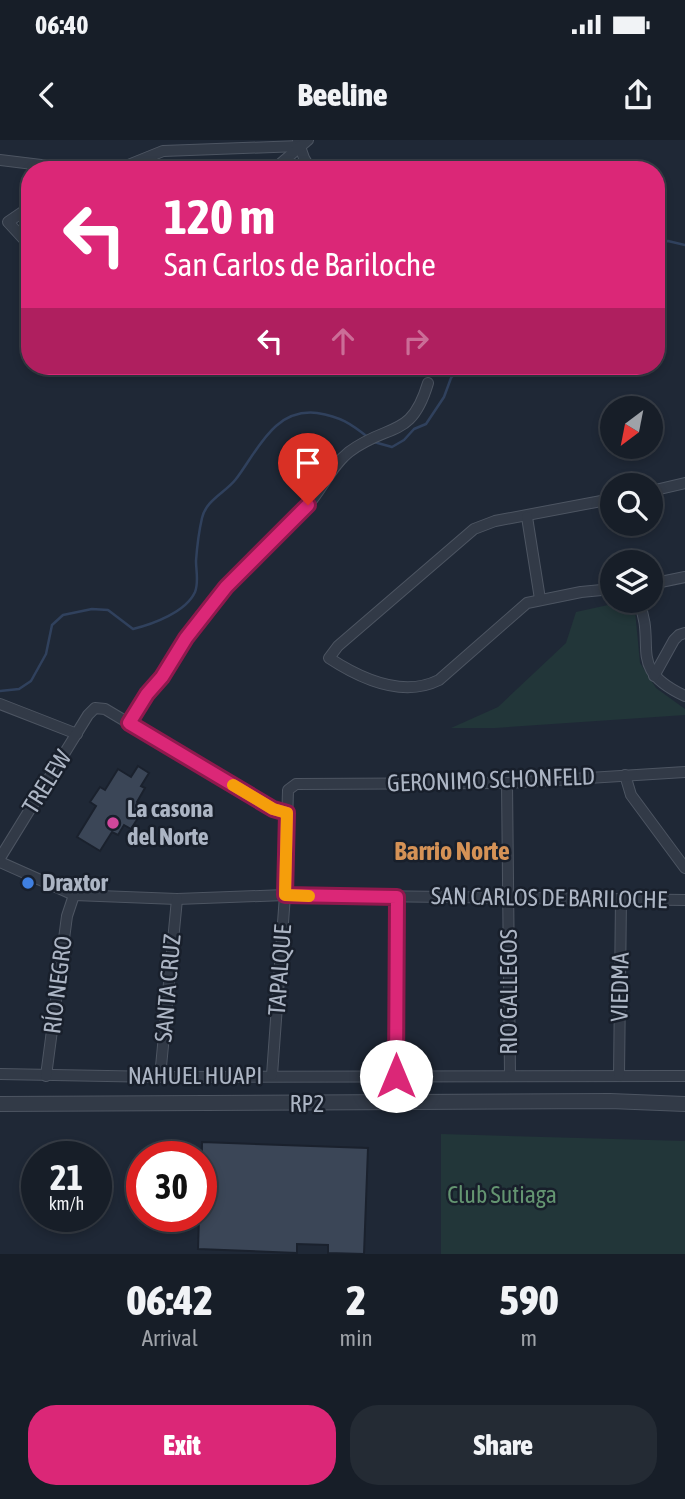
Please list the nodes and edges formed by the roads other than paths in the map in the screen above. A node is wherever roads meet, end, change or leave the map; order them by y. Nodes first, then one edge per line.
1 (302, 142) edge
2 (0, 160) edge
3 (138, 161) edge
4 (282, 161) edge
5 (305, 161) edge
6 (21, 163) edge
7 (21, 213) edge
8 (21, 236) edge
9 (428, 383) dead end
10 (685, 484) edge
11 (663, 489) edge
12 (600, 502) edge
13 (527, 517) junction
14 (685, 577) edge
15 (663, 582) edge
16 (600, 591) edge
17 (540, 599) junction
18 (643, 613) edge
19 (685, 633) edge
20 (654, 676) junction
21 (685, 696) edge
22 (0, 704) edge
23 (129, 723) junction
24 (77, 734) junction
25 (685, 772) edge
26 (625, 775) junction
27 (507, 783) junction
28 (296, 784) joint
29 (287, 813) junction
30 (0, 860) edge
31 (685, 868) edge
32 (74, 895) junction
33 (285, 895) junction
34 (397, 897) junction
35 (508, 897) junction
36 (621, 898) junction
37 (177, 899) junction
38 (685, 900) edge
39 (0, 1074) edge
40 (510, 1075) junction
41 (46, 1076) junction
42 (272, 1076) junction
43 (396, 1076) junction
44 (619, 1076) junction
45 (685, 1076) edge
46 (160, 1077) junction
47 (0, 1095) edge
48 (0, 1104) edge
49 (55, 1104) junction
50 (685, 1104) edge

1 - 3 street
1 - 4 street
1 - 5 street
2 - 6 street
7 - 8 street
9 - 23 street
10 - 11 street
12 - 13 street
13 - 17 street
13 - 17 street
14 - 15 street
16 - 17 street
18 - 20 street
19 - 20 street
20 - 21 street
22 - 24 street
23 - 24 street, TRELEW
23 - 29 street
24 - 30 street, TRELEW
25 - 26 street, GERONIMO SCHONFELD
26 - 27 street, GERONIMO SCHONFELD
26 - 31 street
27 - 28 street, GERONIMO SCHONFELD
27 - 35 street, RIO GALLEGOS
28 - 29 street, TAPALQUE
29 - 33 street, TAPALQUE
30 - 32 street, SAN CARLOS DE BARILOCHE
32 - 37 street, SAN CARLOS DE BARILOCHE
32 - 41 street, RÍO NEGRO
33 - 34 street, SAN CARLOS DE BARILOCHE
33 - 37 street, SAN CARLOS DE BARILOCHE
33 - 42 street, TAPALQUE
34 - 35 street, SAN CARLOS DE BARILOCHE
34 - 43 street
35 - 36 street, SAN CARLOS DE BARILOCHE
35 - 40 street, RIO GALLEGOS
36 - 38 street, SAN CARLOS DE BARILOCHE
36 - 44 street, VIEDMA
37 - 46 street, SANTA CRUZ
39 - 41 street, NAHUEL HUAPI
40 - 43 street, NAHUEL HUAPI
40 - 44 street, NAHUEL HUAPI
41 - 46 street, NAHUEL HUAPI
42 - 43 street, NAHUEL HUAPI
42 - 46 street, NAHUEL HUAPI
44 - 45 street, NAHUEL HUAPI
47 - 49 street, RP2
48 - 49 street, RP2
49 - 50 street, RP2 / RP2

